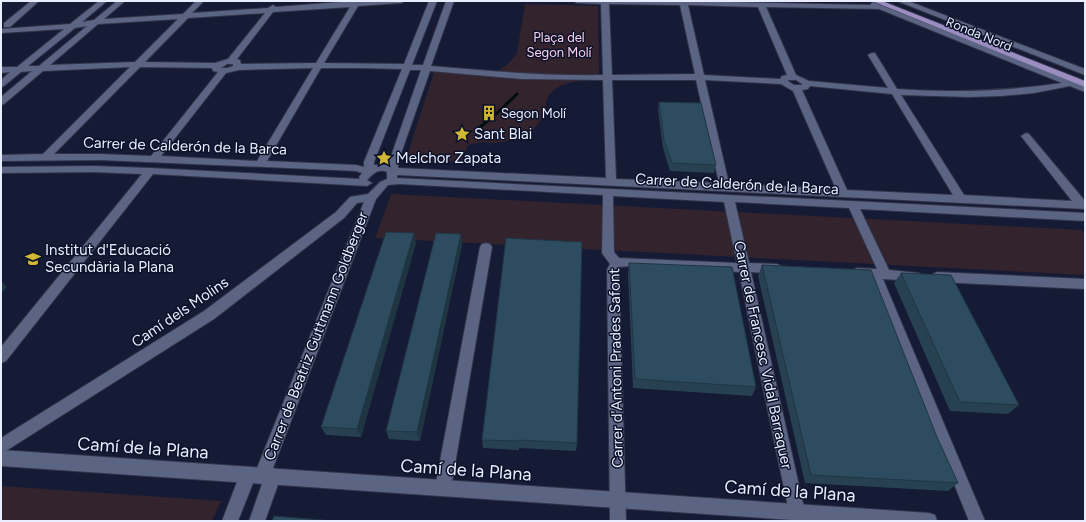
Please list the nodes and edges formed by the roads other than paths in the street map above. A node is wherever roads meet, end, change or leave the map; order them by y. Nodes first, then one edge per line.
1 (35, 1) edge
2 (103, 1) edge
3 (121, 1) edge
4 (200, 1) edge
5 (278, 1) edge
6 (401, 1) edge
7 (433, 1) edge
8 (450, 1) edge
9 (577, 1) edge
10 (605, 1) edge
11 (864, 1) edge
12 (890, 1) edge
13 (900, 1) edge
14 (683, 2) edge
15 (356, 3) edge
16 (878, 4) edge
17 (761, 5) junction
18 (271, 10) junction
19 (185, 16) junction
20 (79, 20) junction
21 (96, 22) junction
22 (4, 26) edge
23 (72, 26) junction
24 (1, 31) edge
25 (872, 55) dead end
26 (137, 64) junction
27 (234, 64) junction
28 (318, 66) junction
29 (407, 67) junction
30 (42, 68) junction
31 (427, 68) junction
32 (20, 69) junction
33 (220, 69) junction
34 (1, 70) edge
35 (1085, 72) edge
36 (792, 76) junction
37 (608, 77) junction
38 (700, 77) junction
39 (1085, 77) edge
40 (783, 82) junction
41 (807, 83) junction
42 (1, 84) edge
43 (1085, 84) edge
44 (1066, 85) dead end
45 (797, 89) junction
46 (1085, 89) edge
47 (895, 92) junction
48 (1, 102) edge
49 (1026, 136) dead end
50 (46, 157) junction
51 (1, 158) edge
52 (154, 159) junction
53 (260, 164) junction
54 (1, 170) edge
55 (369, 170) junction
56 (150, 171) junction
57 (392, 171) junction
58 (368, 183) junction
59 (386, 183) junction
60 (610, 187) junction
61 (727, 193) junction
62 (843, 193) junction
63 (371, 197) junction
64 (961, 199) junction
65 (853, 205) junction
66 (1083, 205) edge
67 (1085, 216) edge
68 (486, 247) dead end
69 (616, 263) junction
70 (743, 267) junction
71 (790, 270) edge
72 (844, 272) edge
73 (880, 274) junction
74 (1085, 284) edge
75 (1, 357) edge
76 (1, 447) edge
77 (1, 458) edge
78 (261, 476) junction
79 (444, 488) junction
80 (617, 500) junction
81 (797, 512) junction
82 (230, 521) edge
83 (257, 521) edge
84 (618, 521) edge
85 (929, 521) edge
86 (977, 521) edge

1 - 22 street
2 - 20 street
3 - 21 street
4 - 19 street
5 - 18 street
6 - 15 street
7 - 29 street
8 - 31 street
9 - 10 street
10 - 14 street
10 - 37 street, Carrer d'Antoni Prades Safont
11 - 16 street, Ronda Nord
12 - 39 main road, Ronda Nord
13 - 35 street, Ronda Nord
14 - 17 street
14 - 38 street, Carrer de Francesc Vidal Barraquer
15 - 18 street
15 - 28 street
16 - 17 street
16 - 43 main road, Ronda Nord
16 - 46 street, Ronda Nord
17 - 36 street
18 - 19 street
18 - 27 street
19 - 21 street
19 - 26 street
20 - 21 street
20 - 22 street
20 - 23 street
21 - 23 street
21 - 30 street
23 - 24 street
23 - 32 street
25 - 47 street
26 - 30 street
26 - 33 street
26 - 50 street
27 - 28 street
27 - 33 street
28 - 29 street
28 - 53 street
29 - 31 street
29 - 55 street
30 - 32 street
30 - 48 street
31 - 37 street
31 - 57 street
32 - 34 street
32 - 42 street
33 - 52 street
36 - 40 street
36 - 41 street
37 - 38 street
37 - 60 street, Carrer d'Antoni Prades Safont
38 - 40 street
38 - 61 street, Carrer de Francesc Vidal Barraquer
40 - 45 street
41 - 45 street
41 - 47 street
44 - 47 street
45 - 62 street
47 - 64 street
49 - 66 street
50 - 51 street, Carrer de Calderón de la Barca
50 - 52 street, Carrer de Calderón de la Barca
52 - 53 street, Carrer de Calderón de la Barca
53 - 55 street, Carrer de Calderón de la Barca
54 - 56 street, Carrer de Calderón de la Barca
55 - 57 street
55 - 58 street
56 - 58 street, Carrer de Calderón de la Barca
56 - 75 street
57 - 59 street
57 - 60 street, Carrer de Calderón de la Barca
58 - 59 street
58 - 63 street, Carrer de Beatriz Guttmann Goldberger
59 - 60 street, Carrer de Calderón de la Barca
59 - 63 street, Carrer de Beatriz Guttmann Goldberger
60 - 61 street, Carrer de Calderón de la Barca
60 - 69 street, Carrer d'Antoni Prades Safont
61 - 62 street, Carrer de Calderón de la Barca
61 - 65 street, Carrer de Calderón de la Barca
61 - 70 street, Carrer de Francesc Vidal Barraquer
62 - 64 street, Carrer de Calderón de la Barca
63 - 76 street, Camí dels Molins
63 - 78 street, Carrer de Beatriz Guttmann Goldberger
64 - 66 street, Carrer de Calderón de la Barca
65 - 67 street, Carrer de Calderón de la Barca
65 - 73 street
68 - 79 street
69 - 70 street
69 - 80 street, Carrer d'Antoni Prades Safont
70 - 71 street
70 - 81 street, Carrer de Francesc Vidal Barraquer
72 - 73 street
73 - 74 street
73 - 86 street
77 - 78 street, Camí de la Plana
78 - 79 street, Camí de la Plana
78 - 82 street, Carrer de Beatriz Guttmann Goldberger
78 - 83 street, Carrer de Beatriz Guttmann Goldberger
79 - 80 street, Camí de la Plana
80 - 81 street, Camí de la Plana
80 - 84 street, Carrer d'Antoni Prades Safont
81 - 85 street, Camí de la Plana

